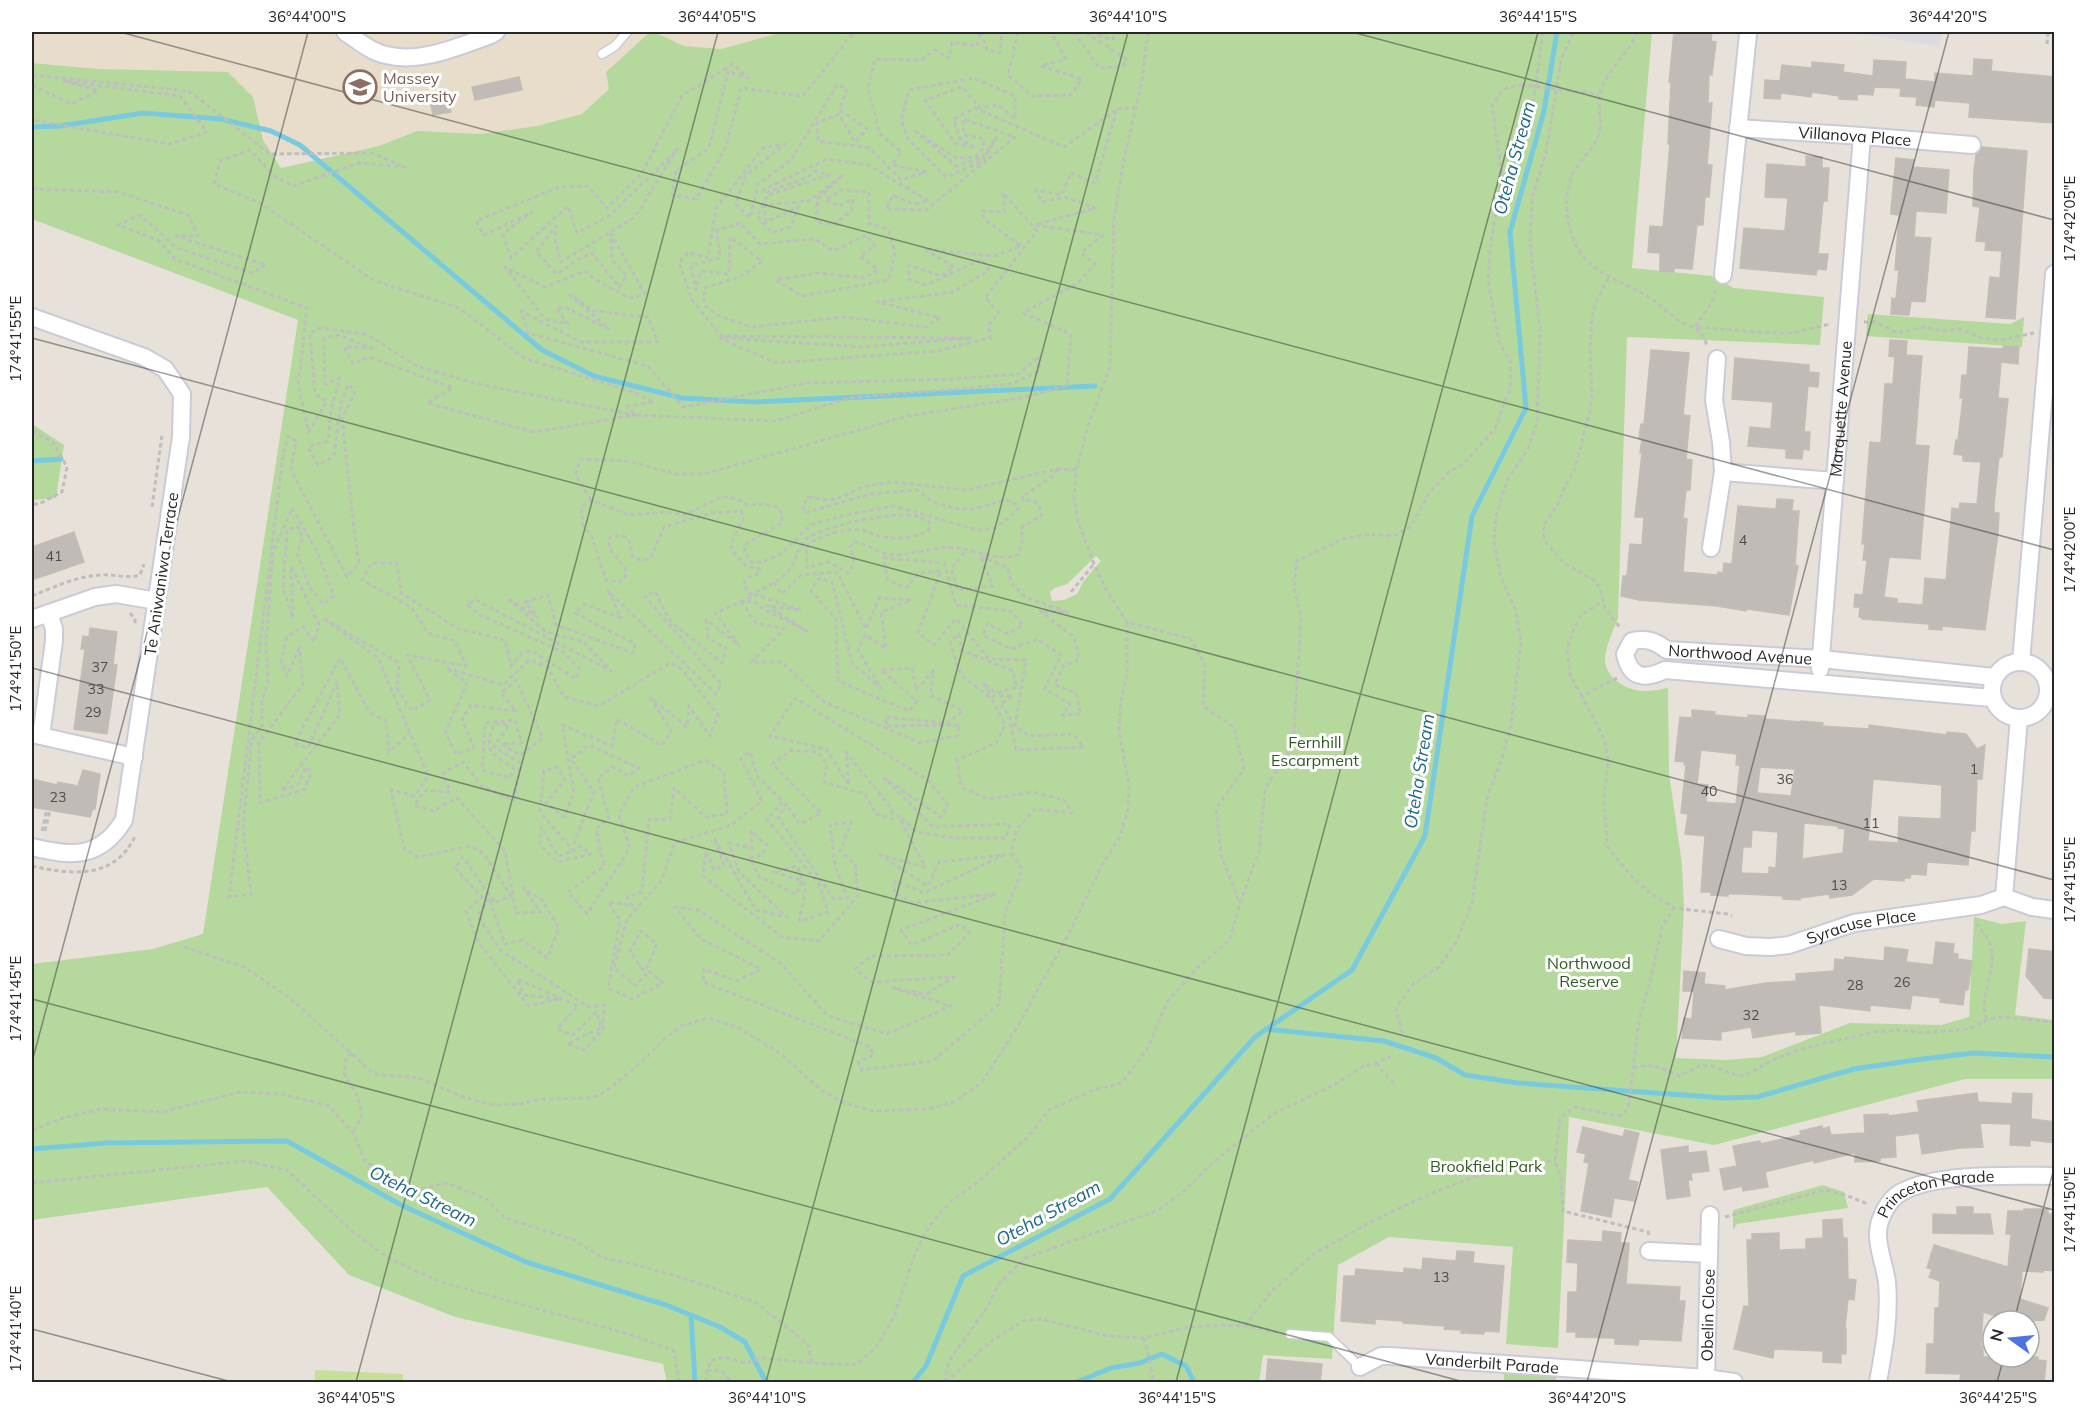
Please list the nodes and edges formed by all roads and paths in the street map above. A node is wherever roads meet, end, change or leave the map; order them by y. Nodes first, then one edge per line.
1 (345, 32) edge
2 (496, 32) edge
3 (627, 32) edge
4 (854, 32) edge
5 (981, 32) edge
6 (1002, 32) edge
7 (1018, 32) edge
8 (1051, 32) edge
9 (1074, 32) edge
10 (1085, 32) edge
11 (1091, 32) edge
12 (1118, 32) edge
13 (1148, 32) edge
14 (1543, 32) edge
15 (1573, 32) edge
16 (1637, 32) edge
17 (2048, 32) edge
18 (1748, 34) dead end
19 (2047, 44) dead end
20 (602, 54) dead end
21 (32, 75) edge
22 (32, 85) edge
23 (1599, 95) junction
24 (1136, 108) junction
25 (1117, 109) junction
26 (32, 120) edge
27 (1738, 129) junction
28 (1862, 136) junction
29 (1972, 145) dead end
30 (1502, 177) junction
31 (32, 189) edge
32 (2055, 274) edge
33 (1609, 278) junction
34 (1719, 281) joint
35 (32, 317) edge
36 (1860, 322) dead end
37 (1834, 324) dead end
38 (1695, 327) junction
39 (2038, 333) dead end
40 (1717, 359) joint
41 (635, 415) junction
42 (32, 431) edge
43 (162, 435) dead end
44 (1057, 469) junction
45 (1076, 470) junction
46 (1723, 472) junction
47 (1835, 481) junction
48 (591, 500) junction
49 (32, 504) edge
50 (151, 514) dead end
51 (1711, 548) dead end
52 (966, 550) junction
53 (144, 559) dead end
54 (1094, 564) junction
55 (774, 582) junction
56 (1071, 592) dead end
57 (32, 596) edge
58 (157, 601) junction
59 (1602, 602) junction
60 (127, 612) dead end
61 (49, 613) junction
62 (32, 619) edge
63 (1127, 622) junction
64 (135, 628) dead end
65 (1632, 642) junction
66 (1821, 659) junction
67 (2021, 662) junction
68 (1631, 670) junction
69 (2048, 674) edge
70 (1994, 677) junction
71 (1819, 682) junction
72 (1582, 696) junction
73 (1992, 698) junction
74 (2050, 702) edge
75 (2019, 718) junction
76 (409, 734) junction
77 (36, 735) edge
78 (134, 757) junction
79 (49, 809) dead end
80 (32, 828) edge
81 (32, 847) edge
82 (2004, 897) junction
83 (1240, 903) junction
84 (1981, 905) junction
85 (1674, 908) junction
86 (2055, 910) edge
87 (1732, 916) dead end
88 (1719, 939) dead end
89 (184, 947) dead end
90 (1987, 1020) junction
91 (2055, 1023) edge
92 (1402, 1033) dead end
93 (352, 1053) junction
94 (1391, 1056) dead end
95 (1376, 1063) junction
96 (1633, 1070) junction
97 (1395, 1084) dead end
98 (32, 1130) edge
99 (353, 1133) junction
100 (1554, 1160) junction
101 (2055, 1176) edge
102 (32, 1183) edge
103 (1884, 1210) junction
104 (1710, 1221) joint
105 (1651, 1251) joint
106 (1709, 1254) junction
107 (1245, 1326) junction
108 (1290, 1334) joint
109 (1144, 1338) junction
110 (812, 1363) junction
111 (1360, 1367) joint
112 (707, 1370) junction
113 (1706, 1377) junction
114 (1663, 1379) edge
115 (686, 1382) edge
116 (696, 1383) edge
117 (706, 1383) edge
118 (731, 1383) edge
119 (945, 1383) edge
120 (1148, 1383) edge
121 (1734, 1383) edge
122 (1878, 1383) edge

1 - 2 street
3 - 20 lane
4 - 41 path
5 - 6 path
5 - 25 path
7 - 8 path
9 - 10 path
11 - 12 path
13 - 24 path
14 - 30 path
15 - 92 path
16 - 23 path
17 - 19 path
18 - 27 street
21 - 41 path
22 - 26 path
23 - 30 path, bridge
23 - 33 path
24 - 25 path
24 - 45 path
25 - 48 path
27 - 28 street, Villanova Place
27 - 34 street
28 - 29 street, Villanova Place
28 - 47 street, Marquette Avenue
30 - 83 path
31 - 41 path
32 - 67 street
33 - 38 path
33 - 59 path
34 - 38 path
35 - 58 street, Te Aniwaniwa Terrace
36 - 39 path
37 - 38 path
38 - 40 path
40 - 46 street
41 - 76 path
42 - 49 path
43 - 50 path
44 - 45 path
44 - 48 path
44 - 52 path
45 - 54 path
46 - 47 street
46 - 51 street
47 - 66 street, Marquette Avenue
48 - 55 path
52 - 55 path
52 - 76 path
53 - 57 path
54 - 56 path
54 - 63 path
55 - 76 path
58 - 61 street
58 - 78 street, Te Aniwaniwa Terrace
59 - 65 path
59 - 72 path
60 - 64 path
61 - 62 street
61 - 77 street
63 - 83 path
63 - 93 path
65 - 66 street, Northwood Avenue
65 - 68 street
66 - 70 street, Northwood Avenue
66 - 71 street, Marquette Avenue
67 - 69 street
67 - 70 street
68 - 71 street, Northwood Avenue
68 - 72 path
69 - 74 street
70 - 73 street
71 - 73 street, Northwood Avenue
72 - 85 path
73 - 75 street
74 - 75 street
75 - 82 street
77 - 78 street
78 - 81 street, Te Aniwaniwa Terrace
79 - 80 path
82 - 84 street, Syracuse Place
82 - 86 street
83 - 110 path
84 - 88 street, Syracuse Place
84 - 90 path
85 - 87 path
85 - 96 path
89 - 93 path
90 - 91 path
90 - 96 path
93 - 99 path
94 - 95 path
95 - 97 path
95 - 119 path
96 - 100 path
98 - 99 path
99 - 110 path
100 - 105 path
100 - 107 path
101 - 103 street, Princeton Parade
102 - 115 path
103 - 104 path
103 - 122 street, Princeton Parade
104 - 106 street, Obelin Close
105 - 106 street, Obelin Close
106 - 113 street, Obelin Close
107 - 108 path
107 - 109 path
108 - 111 lane
109 - 119 path
109 - 120 path
110 - 112 path
111 - 114 street, Vanderbilt Parade
112 - 117 path
112 - 118 path
113 - 114 street, Vanderbilt Parade
113 - 121 street, Vanderbilt Parade
115 - 116 path

